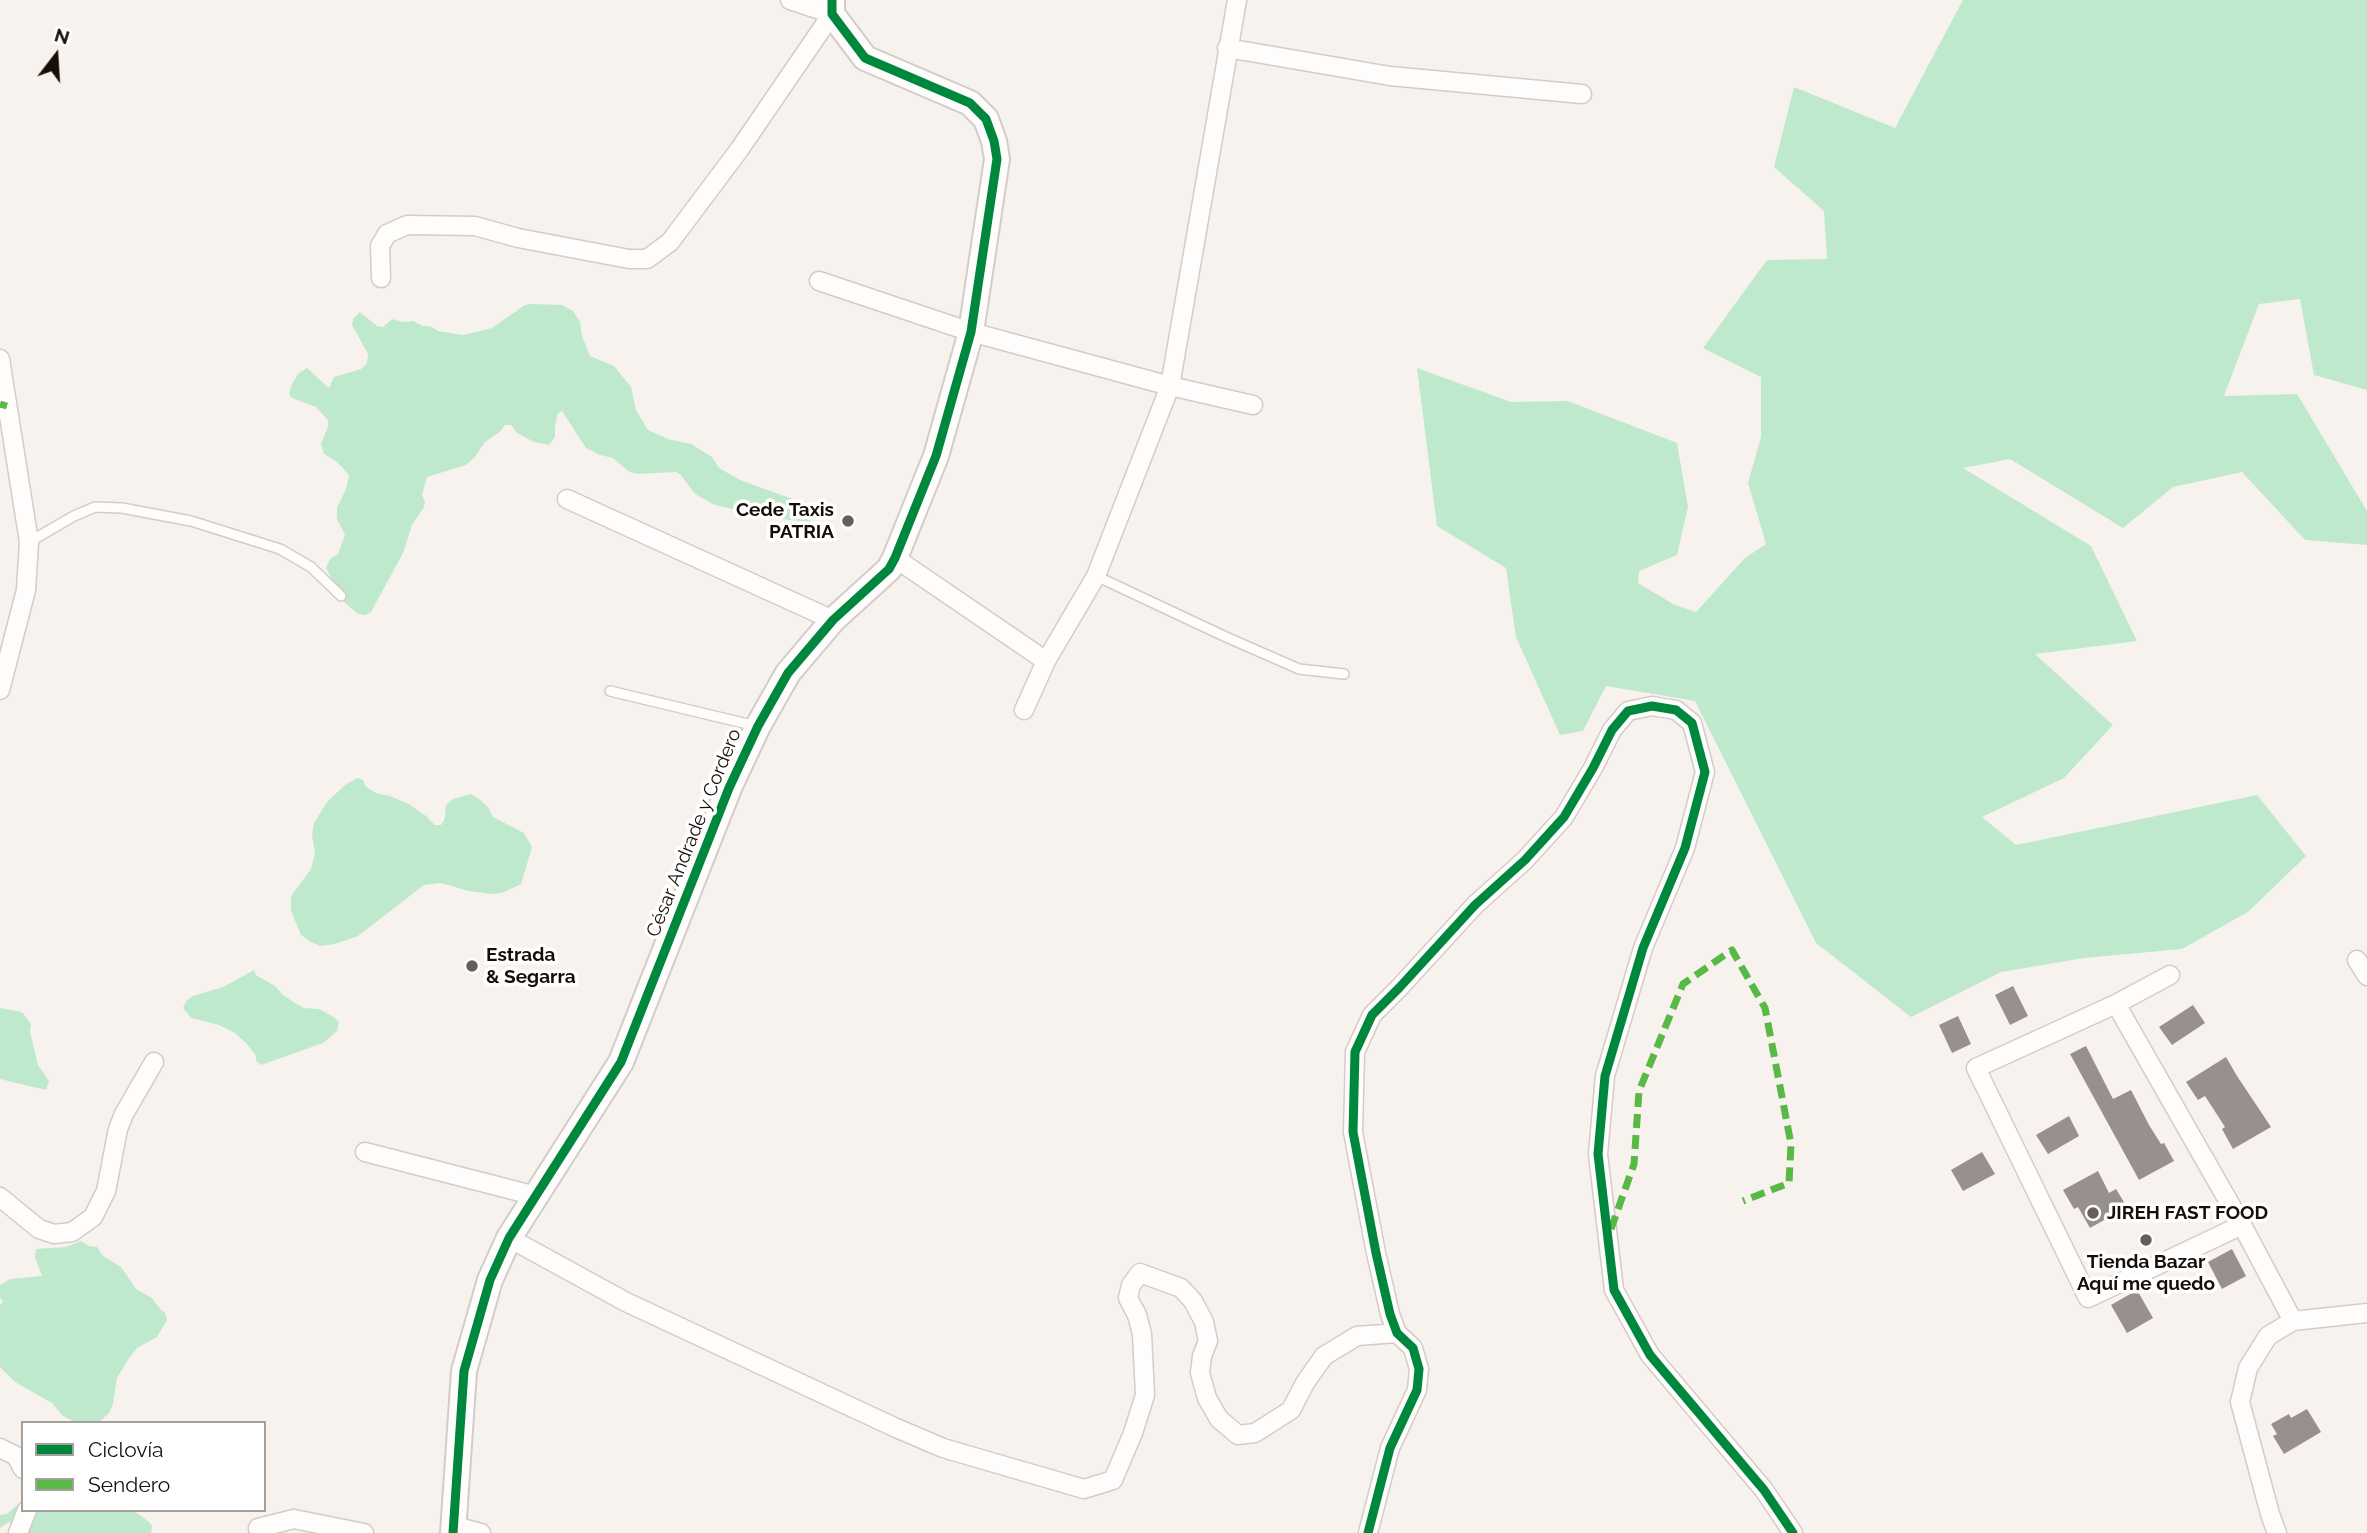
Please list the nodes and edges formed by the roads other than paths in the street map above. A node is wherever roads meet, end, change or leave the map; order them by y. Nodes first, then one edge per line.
1 (790, 0) edge
2 (1237, 0) edge
3 (832, 7) edge
4 (1227, 48) junction
5 (1582, 94) dead end
6 (382, 278) dead end
7 (819, 281) dead end
8 (971, 332) junction
9 (0, 359) edge
10 (1170, 386) junction
11 (1253, 405) dead end
12 (567, 499) dead end
13 (29, 542) junction
14 (895, 558) junction
15 (1096, 576) junction
16 (341, 596) dead end
17 (833, 620) junction
18 (1045, 661) junction
19 (1344, 674) dead end
20 (1, 682) edge
21 (610, 691) dead end
22 (1024, 710) dead end
23 (758, 726) junction
24 (2357, 960) dead end
25 (2170, 975) dead end
26 (2367, 976) edge
27 (2116, 1004) junction
28 (154, 1062) dead end
29 (365, 1152) dead end
30 (536, 1196) junction
31 (0, 1197) edge
32 (2242, 1225) junction
33 (509, 1238) junction
34 (2367, 1313) edge
35 (2292, 1321) junction
36 (1397, 1333) junction
37 (0, 1448) edge
38 (21, 1465) edge
39 (26, 1512) edge
40 (258, 1528) dead end
41 (454, 1529) edge
42 (18, 1533) edge
43 (364, 1533) edge
44 (481, 1533) edge
45 (1368, 1533) edge
46 (1793, 1533) edge
47 (2277, 1533) edge

1 - 3 street
2 - 4 street
3 - 6 street
3 - 8 street, César Andrade y Cordero
4 - 5 street
4 - 10 street
7 - 8 street
8 - 10 street
8 - 14 street, César Andrade y Cordero
9 - 13 street
10 - 11 street
10 - 15 street
12 - 17 street
13 - 16 lane
13 - 20 street
14 - 17 street, César Andrade y Cordero
14 - 18 street
15 - 18 street
15 - 19 lane
17 - 23 street, César Andrade y Cordero
18 - 22 street
21 - 23 lane
23 - 30 street, César Andrade y Cordero
24 - 26 street
25 - 27 street
27 - 32 street
27 - 32 street
28 - 31 street
29 - 30 street
30 - 33 street, César Andrade y Cordero
32 - 35 street
33 - 36 street
33 - 41 street, César Andrade y Cordero
34 - 35 street
35 - 47 street
36 - 45 street
36 - 46 street
37 - 38 street
39 - 42 street
40 - 43 street
41 - 44 street

